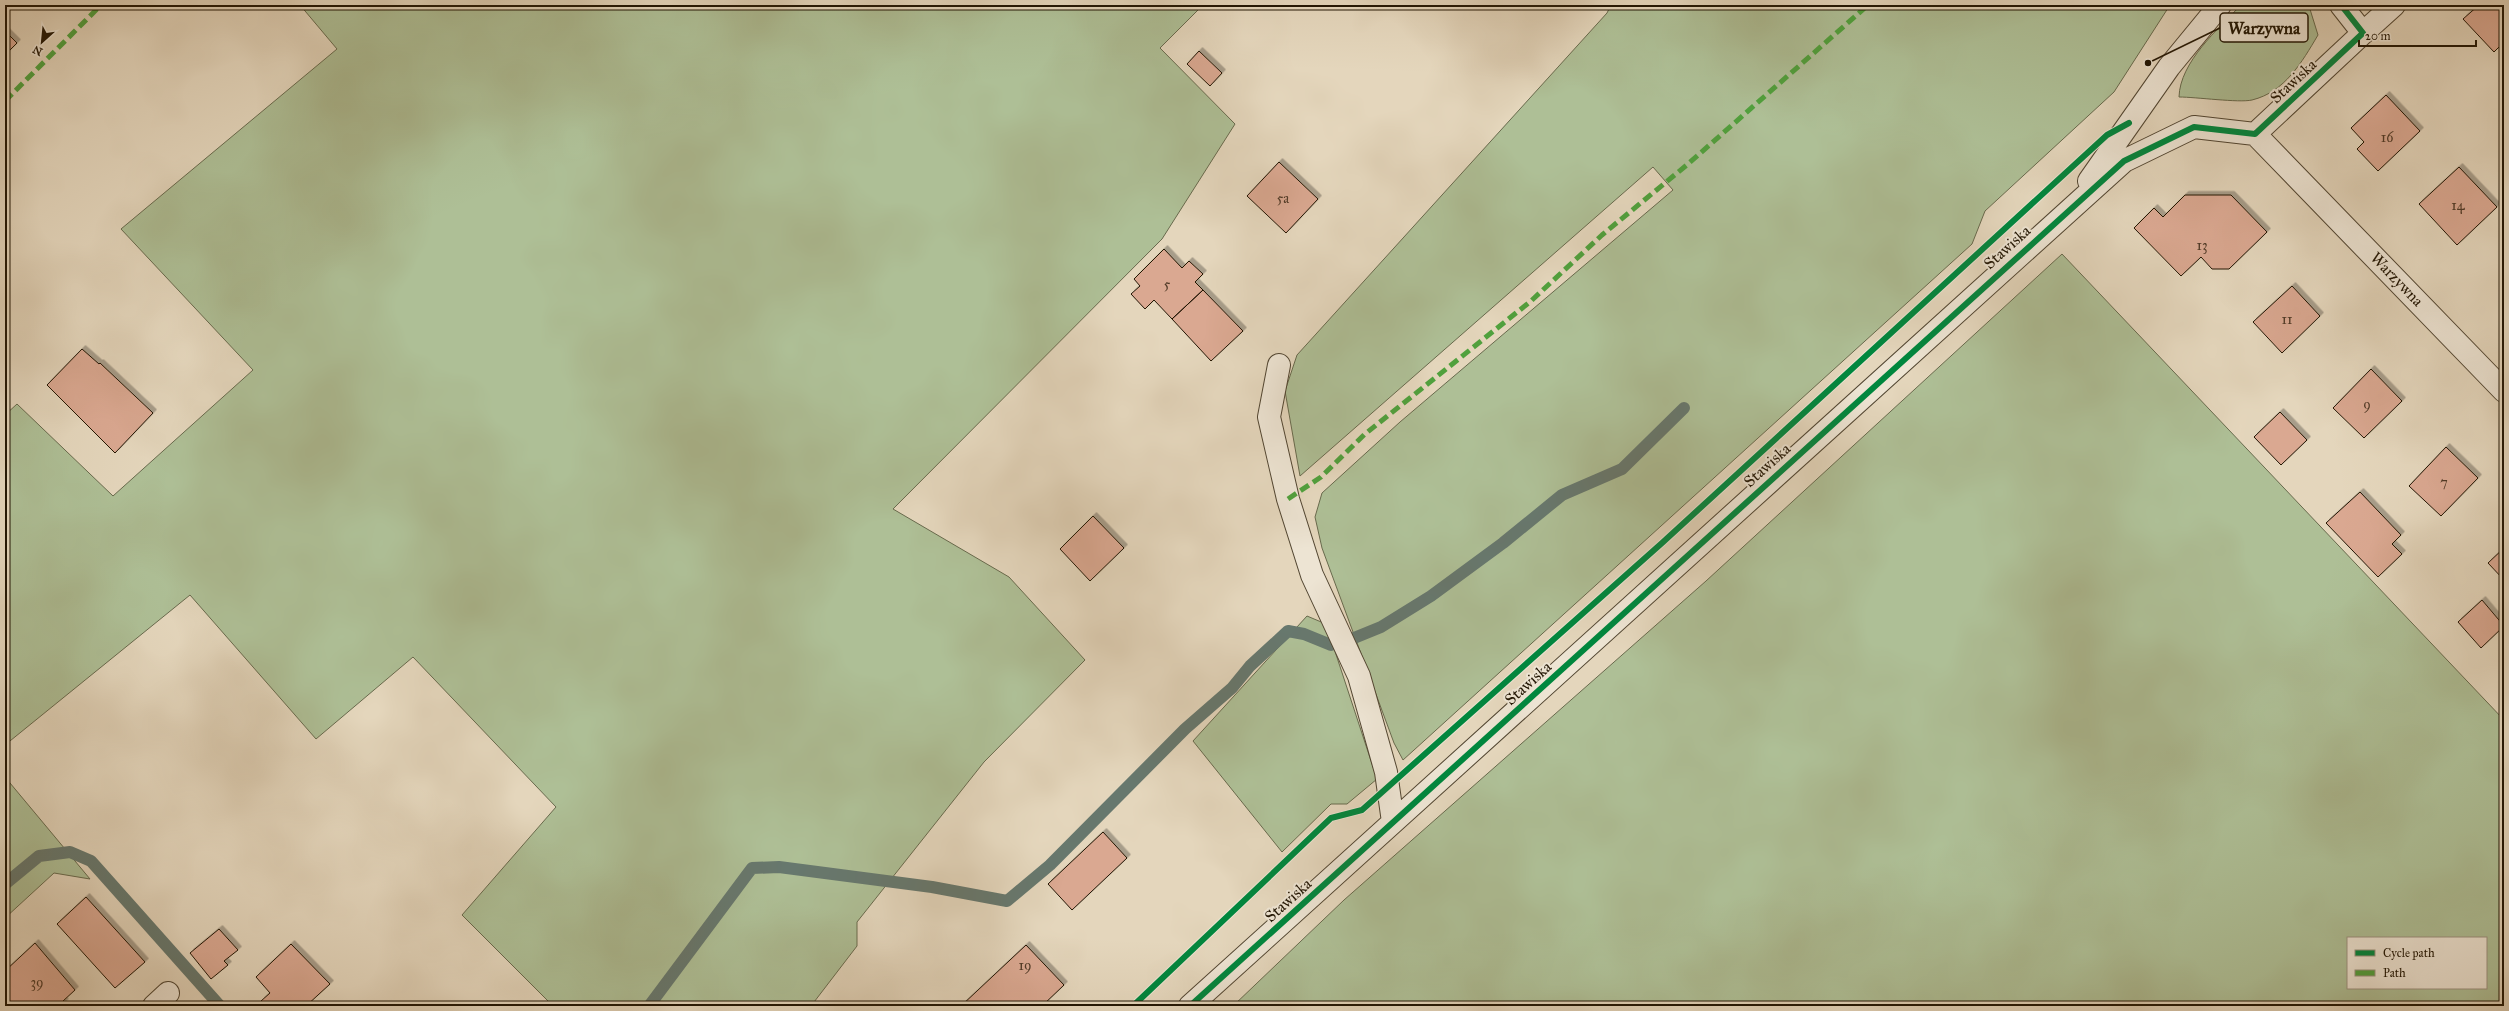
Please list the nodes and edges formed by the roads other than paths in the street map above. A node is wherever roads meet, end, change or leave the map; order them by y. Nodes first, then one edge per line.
1 (2220, 5) edge
2 (2341, 5) edge
3 (2394, 5) edge
4 (2363, 34) junction
5 (2255, 134) junction
6 (2074, 204) junction
7 (1279, 365) dead end
8 (2504, 391) edge
9 (1393, 822) junction
10 (1190, 1006) edge

1 - 6 street, Stawiska
2 - 4 street
3 - 4 street, Stawiska
4 - 5 street, Stawiska
5 - 6 street, Stawiska
5 - 8 street, Warzywna
6 - 9 street, Stawiska
7 - 9 street
9 - 10 street, Stawiska

